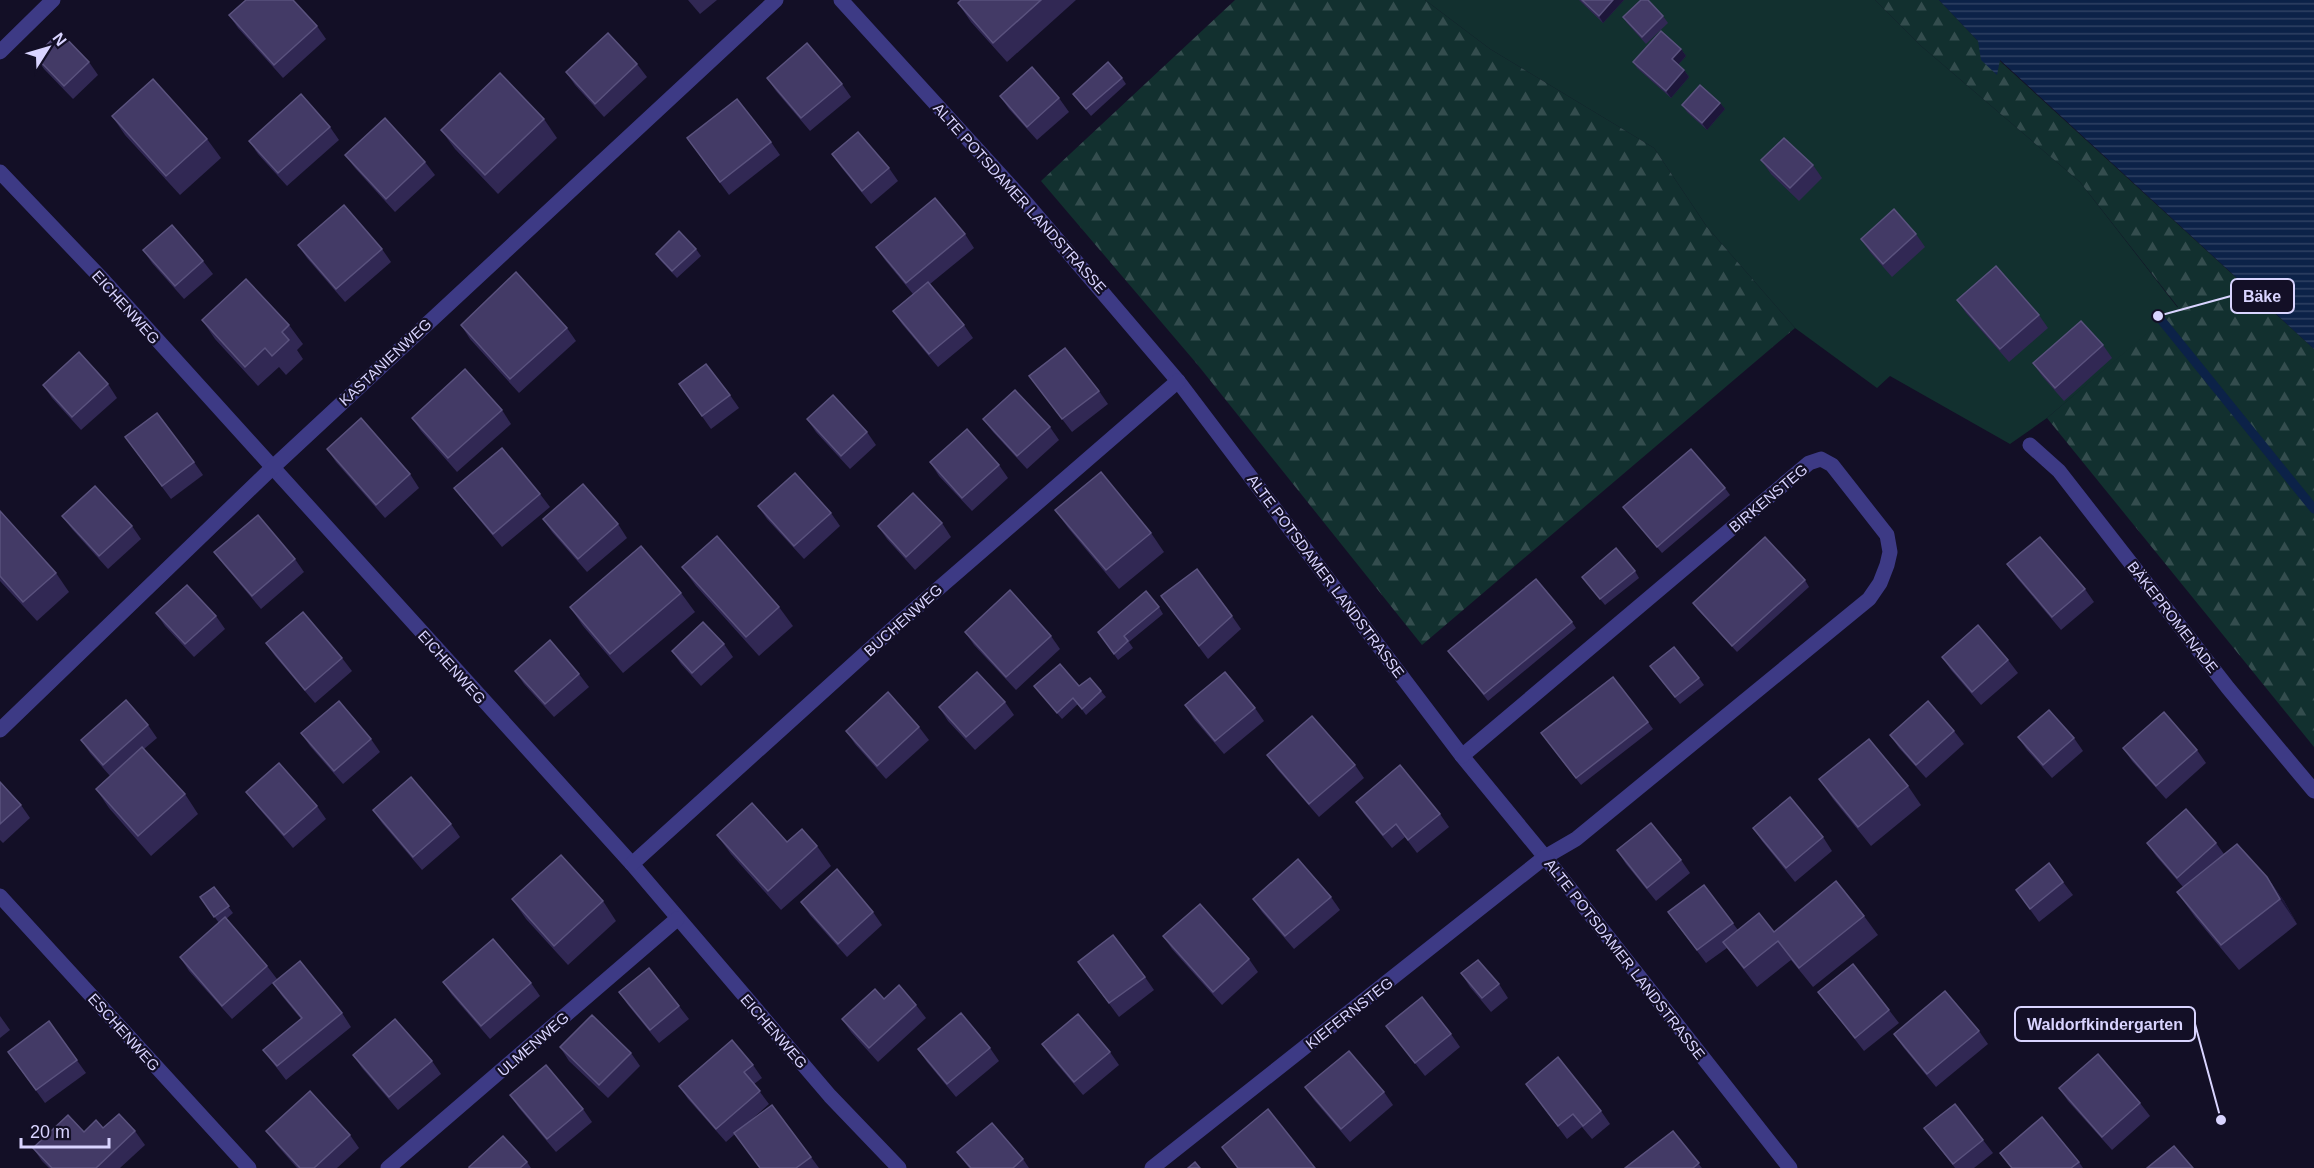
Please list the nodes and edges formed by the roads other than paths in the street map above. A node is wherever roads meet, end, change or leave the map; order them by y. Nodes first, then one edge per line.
1 (53, 0) edge
2 (777, 0) edge
3 (841, 0) edge
4 (0, 52) edge
5 (0, 172) edge
6 (1178, 381) junction
7 (2030, 445) dead end
8 (272, 468) junction
9 (0, 730) edge
10 (1462, 756) junction
11 (2314, 791) edge
12 (1545, 857) junction
13 (632, 864) junction
14 (0, 896) edge
15 (677, 919) junction
16 (249, 1168) edge
17 (388, 1168) edge
18 (898, 1168) edge
19 (1152, 1168) edge
20 (1790, 1168) edge

1 - 4 street
2 - 8 street, KASTANIENWEG
3 - 6 street, ALTE POTSDAMER LANDSTRASSE
5 - 8 street, EICHENWEG
6 - 10 street, ALTE POTSDAMER LANDSTRASSE
6 - 13 street, BUCHENWEG
7 - 11 street, BÄKEPROMENADE
8 - 9 street, KASTANIENWEG
8 - 13 street, EICHENWEG
10 - 12 street, ALTE POTSDAMER LANDSTRASSE
10 - 12 street, BIRKENSTEG
12 - 19 street, KIEFERNSTEG
12 - 20 street, ALTE POTSDAMER LANDSTRASSE
13 - 15 street, EICHENWEG
14 - 16 street, ESCHENWEG
15 - 17 street, ULMENWEG
15 - 18 street, EICHENWEG

